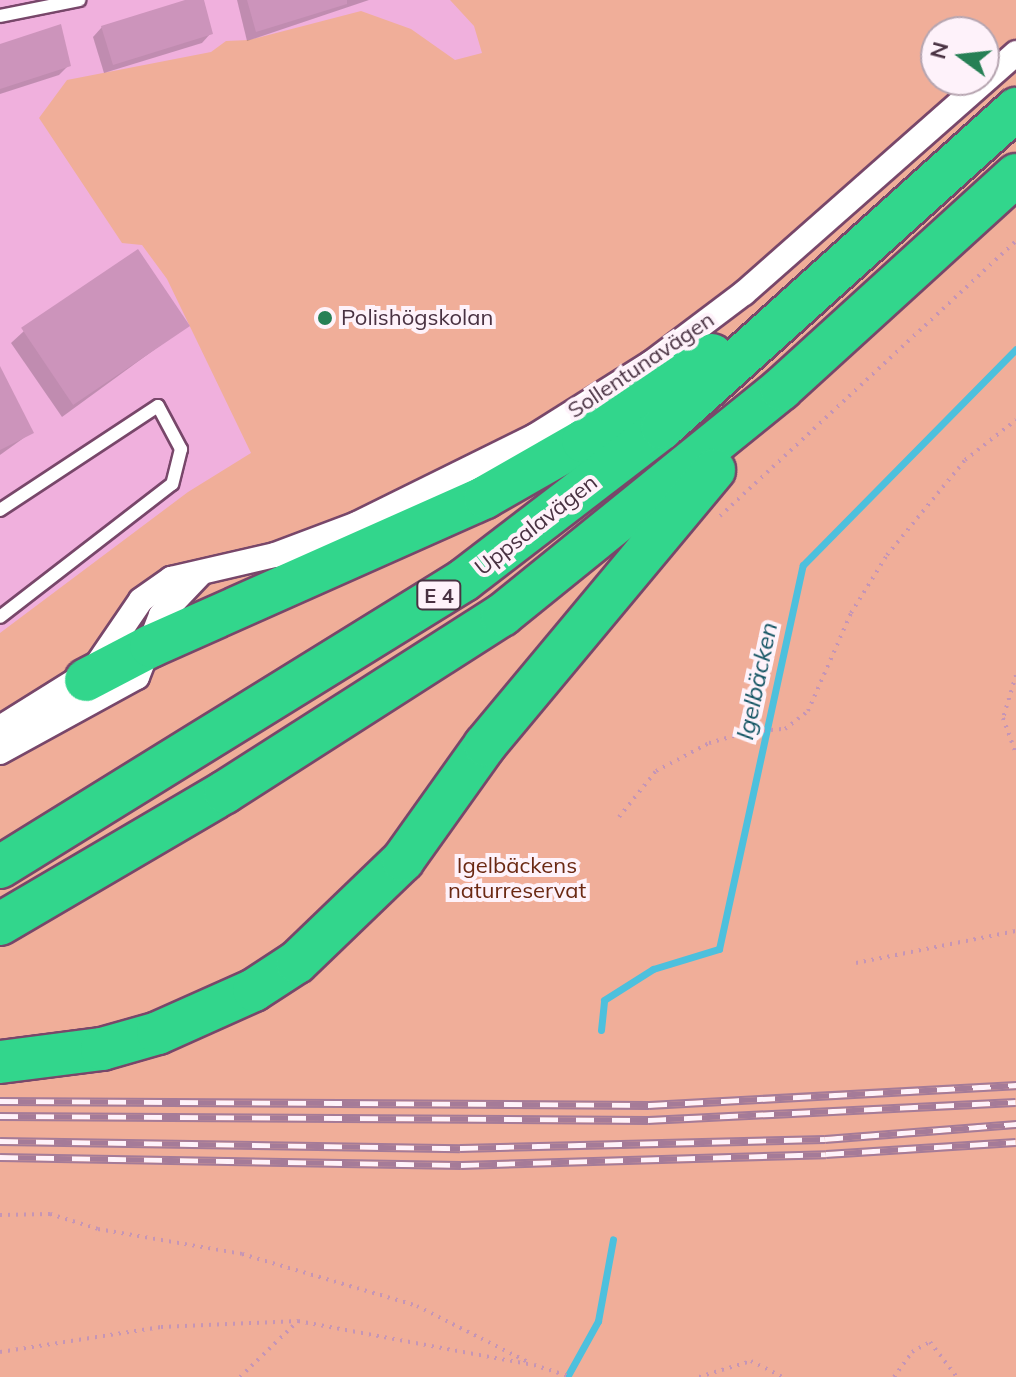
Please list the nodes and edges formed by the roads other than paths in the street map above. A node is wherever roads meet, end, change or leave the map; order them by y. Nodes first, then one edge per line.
1 (79, 0) edge
2 (0, 16) edge
3 (1016, 53) edge
4 (1016, 109) edge
5 (1016, 175) edge
6 (841, 271) junction
7 (781, 389) junction
8 (0, 510) edge
9 (202, 572) junction
10 (0, 617) edge
11 (151, 646) junction
12 (86, 680) junction
13 (0, 734) edge
14 (0, 752) edge
15 (0, 867) edge
16 (0, 924) edge
17 (0, 1062) edge

1 - 2 lane
3 - 9 street, Sollentunavägen
4 - 6 highway, Uppsalavägen / E 4
5 - 7 highway, E 4
6 - 11 highway
6 - 15 highway, Uppsalavägen / E 4
7 - 16 highway, E 4
7 - 17 highway
8 - 10 lane
9 - 11 street, Sollentunavägen
9 - 12 street, Sollentunavägen
11 - 12 highway
11 - 14 street, Sollentunavägen
12 - 13 street, Sollentunavägen

